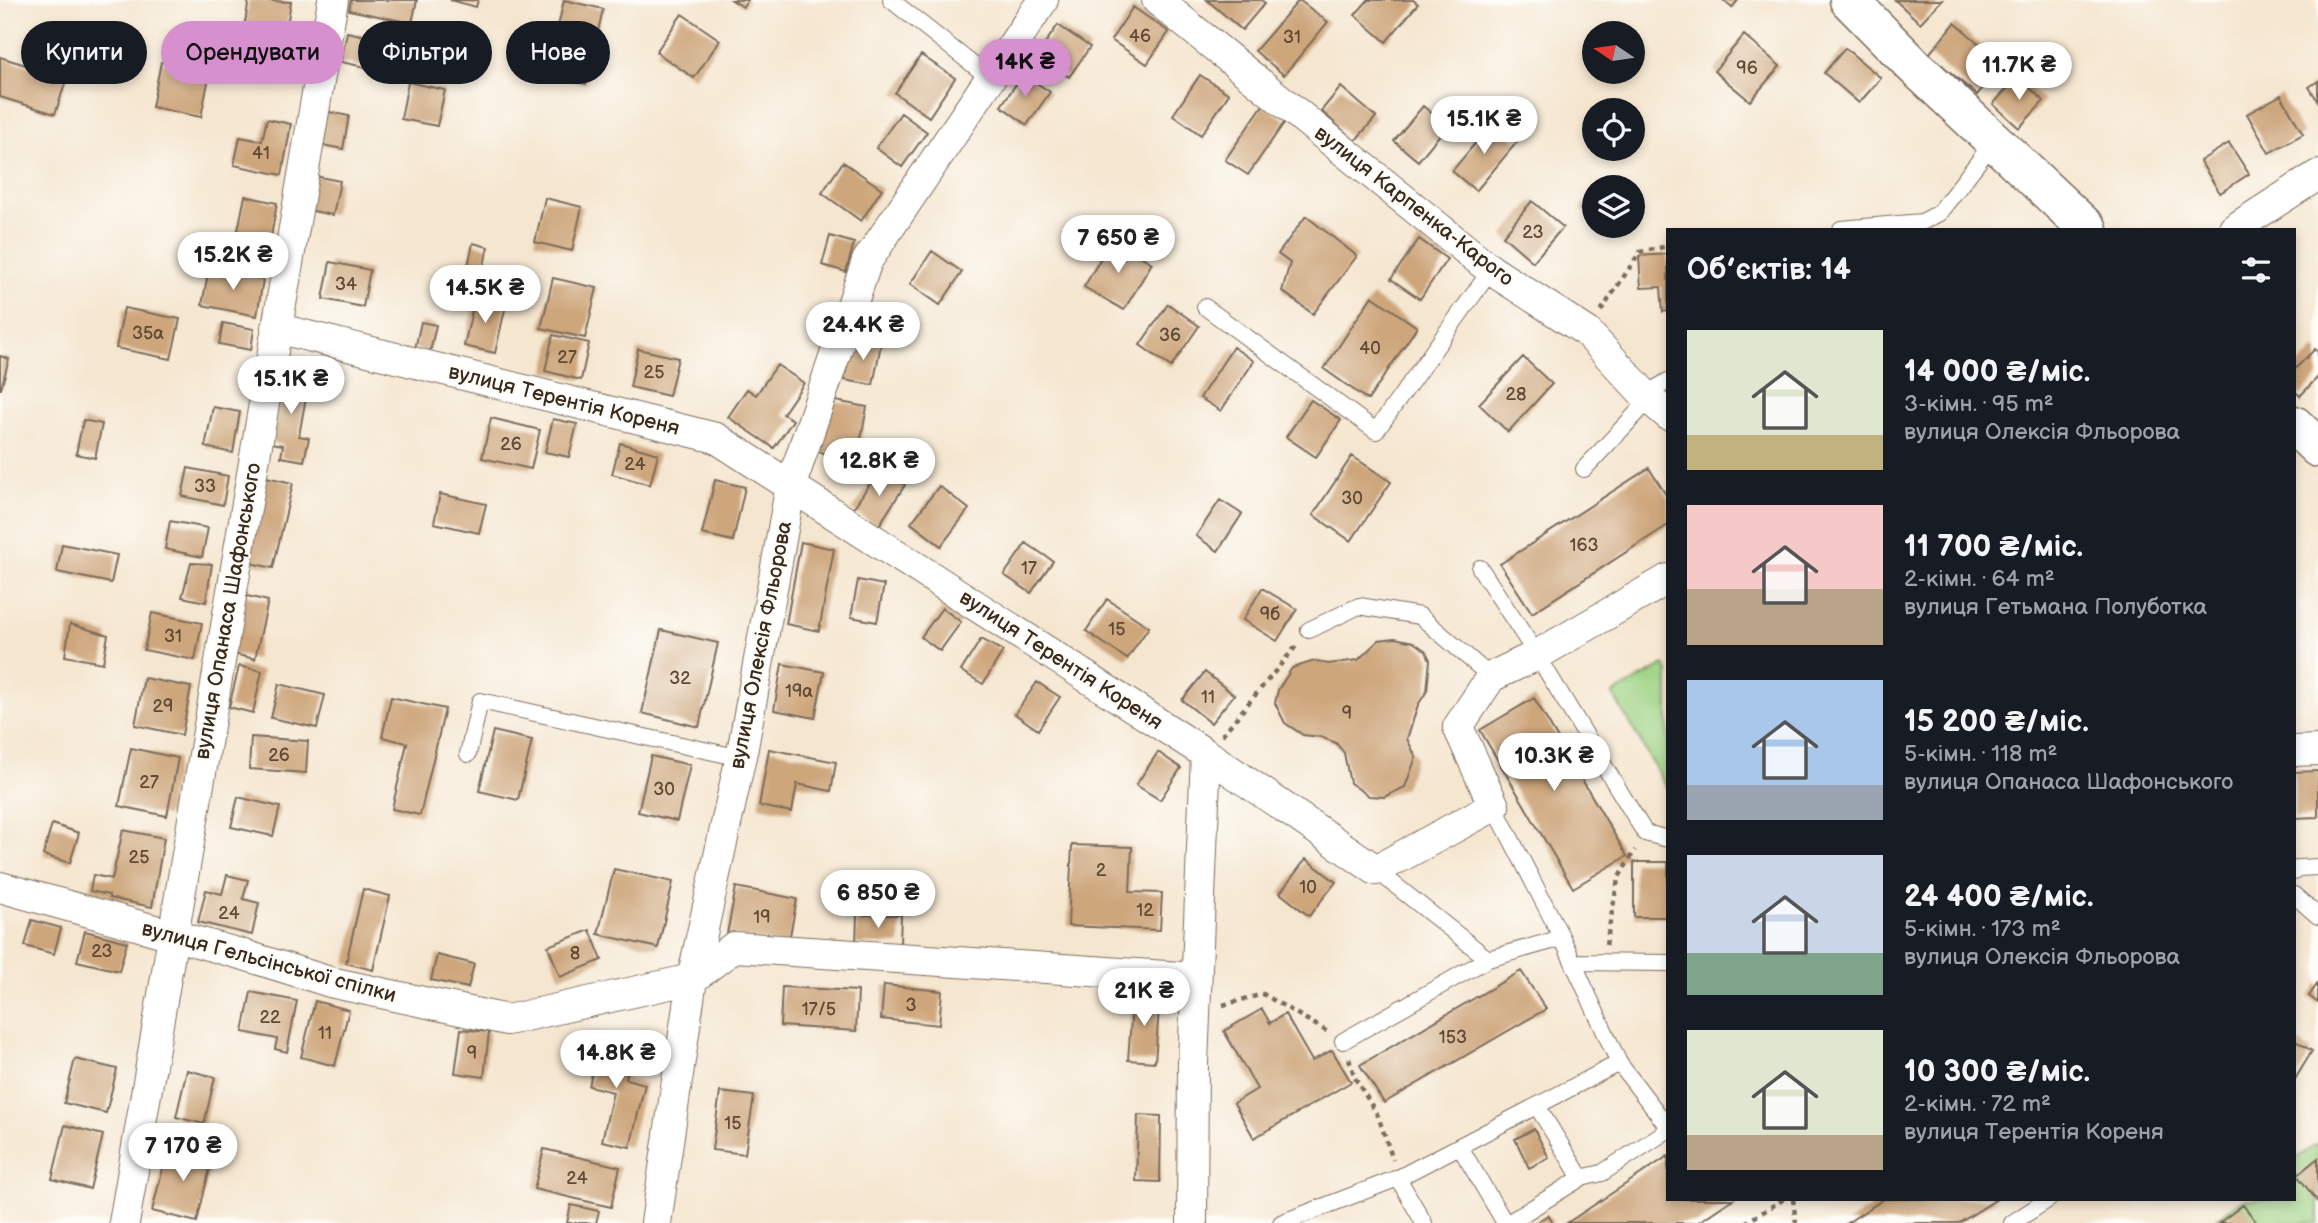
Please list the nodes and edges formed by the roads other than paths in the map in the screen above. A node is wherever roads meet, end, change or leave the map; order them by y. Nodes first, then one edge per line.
1 (333, 0) edge
2 (891, 0) edge
3 (1043, 0) edge
4 (1157, 0) edge
5 (1849, 0) edge
6 (991, 79) junction
7 (1995, 140) junction
8 (2318, 175) edge
9 (1853, 228) edge
10 (2087, 228) edge
11 (2236, 228) edge
12 (1491, 270) junction
13 (1205, 307) dead end
14 (276, 328) junction
15 (1657, 398) edge
16 (2296, 427) edge
17 (2318, 448) edge
18 (1584, 469) dead end
19 (791, 485) junction
20 (1480, 568) dead end
21 (1666, 583) edge
22 (1309, 630) road end
23 (1537, 655) junction
24 (1491, 677) junction
25 (2318, 750) edge
26 (2296, 751) edge
27 (468, 754) dead end
28 (1206, 754) junction
29 (741, 758) junction
30 (1494, 806) junction
31 (1666, 838) edge
32 (2318, 867) edge
33 (1376, 870) junction
34 (2296, 870) edge
35 (0, 887) edge
36 (2296, 897) edge
37 (2318, 916) edge
38 (172, 937) junction
39 (1562, 938) junction
40 (1488, 959) junction
41 (1573, 962) junction
42 (1666, 963) edge
43 (1196, 978) junction
44 (692, 979) junction
45 (1343, 1041) road end
46 (1619, 1063) junction
47 (1537, 1106) junction
48 (1666, 1125) edge
49 (1666, 1129) edge
50 (1460, 1147) junction
51 (1398, 1178) junction
52 (1581, 1178) junction
53 (2046, 1201) edge
54 (124, 1223) edge
55 (656, 1223) edge
56 (1192, 1223) edge
57 (1281, 1223) edge
58 (1424, 1223) edge
59 (1507, 1223) edge
60 (2012, 1223) edge

1 - 14 street, вулиця Опанаса Шафонського
2 - 6 lane
3 - 6 street, вулиця Олексія Фльорова
4 - 12 street, вулиця Карпенка-Карого
5 - 7 street
6 - 19 street, вулиця Олексія Фльорова
7 - 9 lane
7 - 10 street
8 - 11 street
12 - 13 lane
12 - 15 street, вулиця Карпенка-Карого
14 - 19 street, вулиця Терентія Кореня
14 - 38 street, вулиця Опанаса Шафонського
15 - 18 lane
16 - 17 street
19 - 28 street, вулиця Терентія Кореня
19 - 29 street, вулиця Олексія Фльорова
20 - 23 lane
21 - 23 street
22 - 24 lane
23 - 24 street
23 - 31 lane
24 - 30 street
25 - 26 street
27 - 29 lane
28 - 33 street, вулиця Терентія Кореня
28 - 43 street
29 - 44 street, вулиця Олексія Фльорова
30 - 33 street
30 - 39 lane
32 - 34 lane
33 - 40 lane
35 - 38 street, вулиця Гельсінської спілки
36 - 37 lane
38 - 44 street, вулиця Гельсінської спілки
38 - 54 street, вулиця Опанаса Шафонського
39 - 40 lane
39 - 41 lane
40 - 45 lane
41 - 42 lane
41 - 46 lane
43 - 44 street, вулиця Гельсінської спілки
43 - 56 street
44 - 55 street, вулиця Олексія Фльорова
46 - 47 lane
46 - 48 lane
47 - 50 lane
47 - 52 lane
49 - 52 lane
50 - 51 lane
50 - 59 lane
51 - 57 lane
51 - 58 lane
52 - 59 lane
53 - 60 lane

